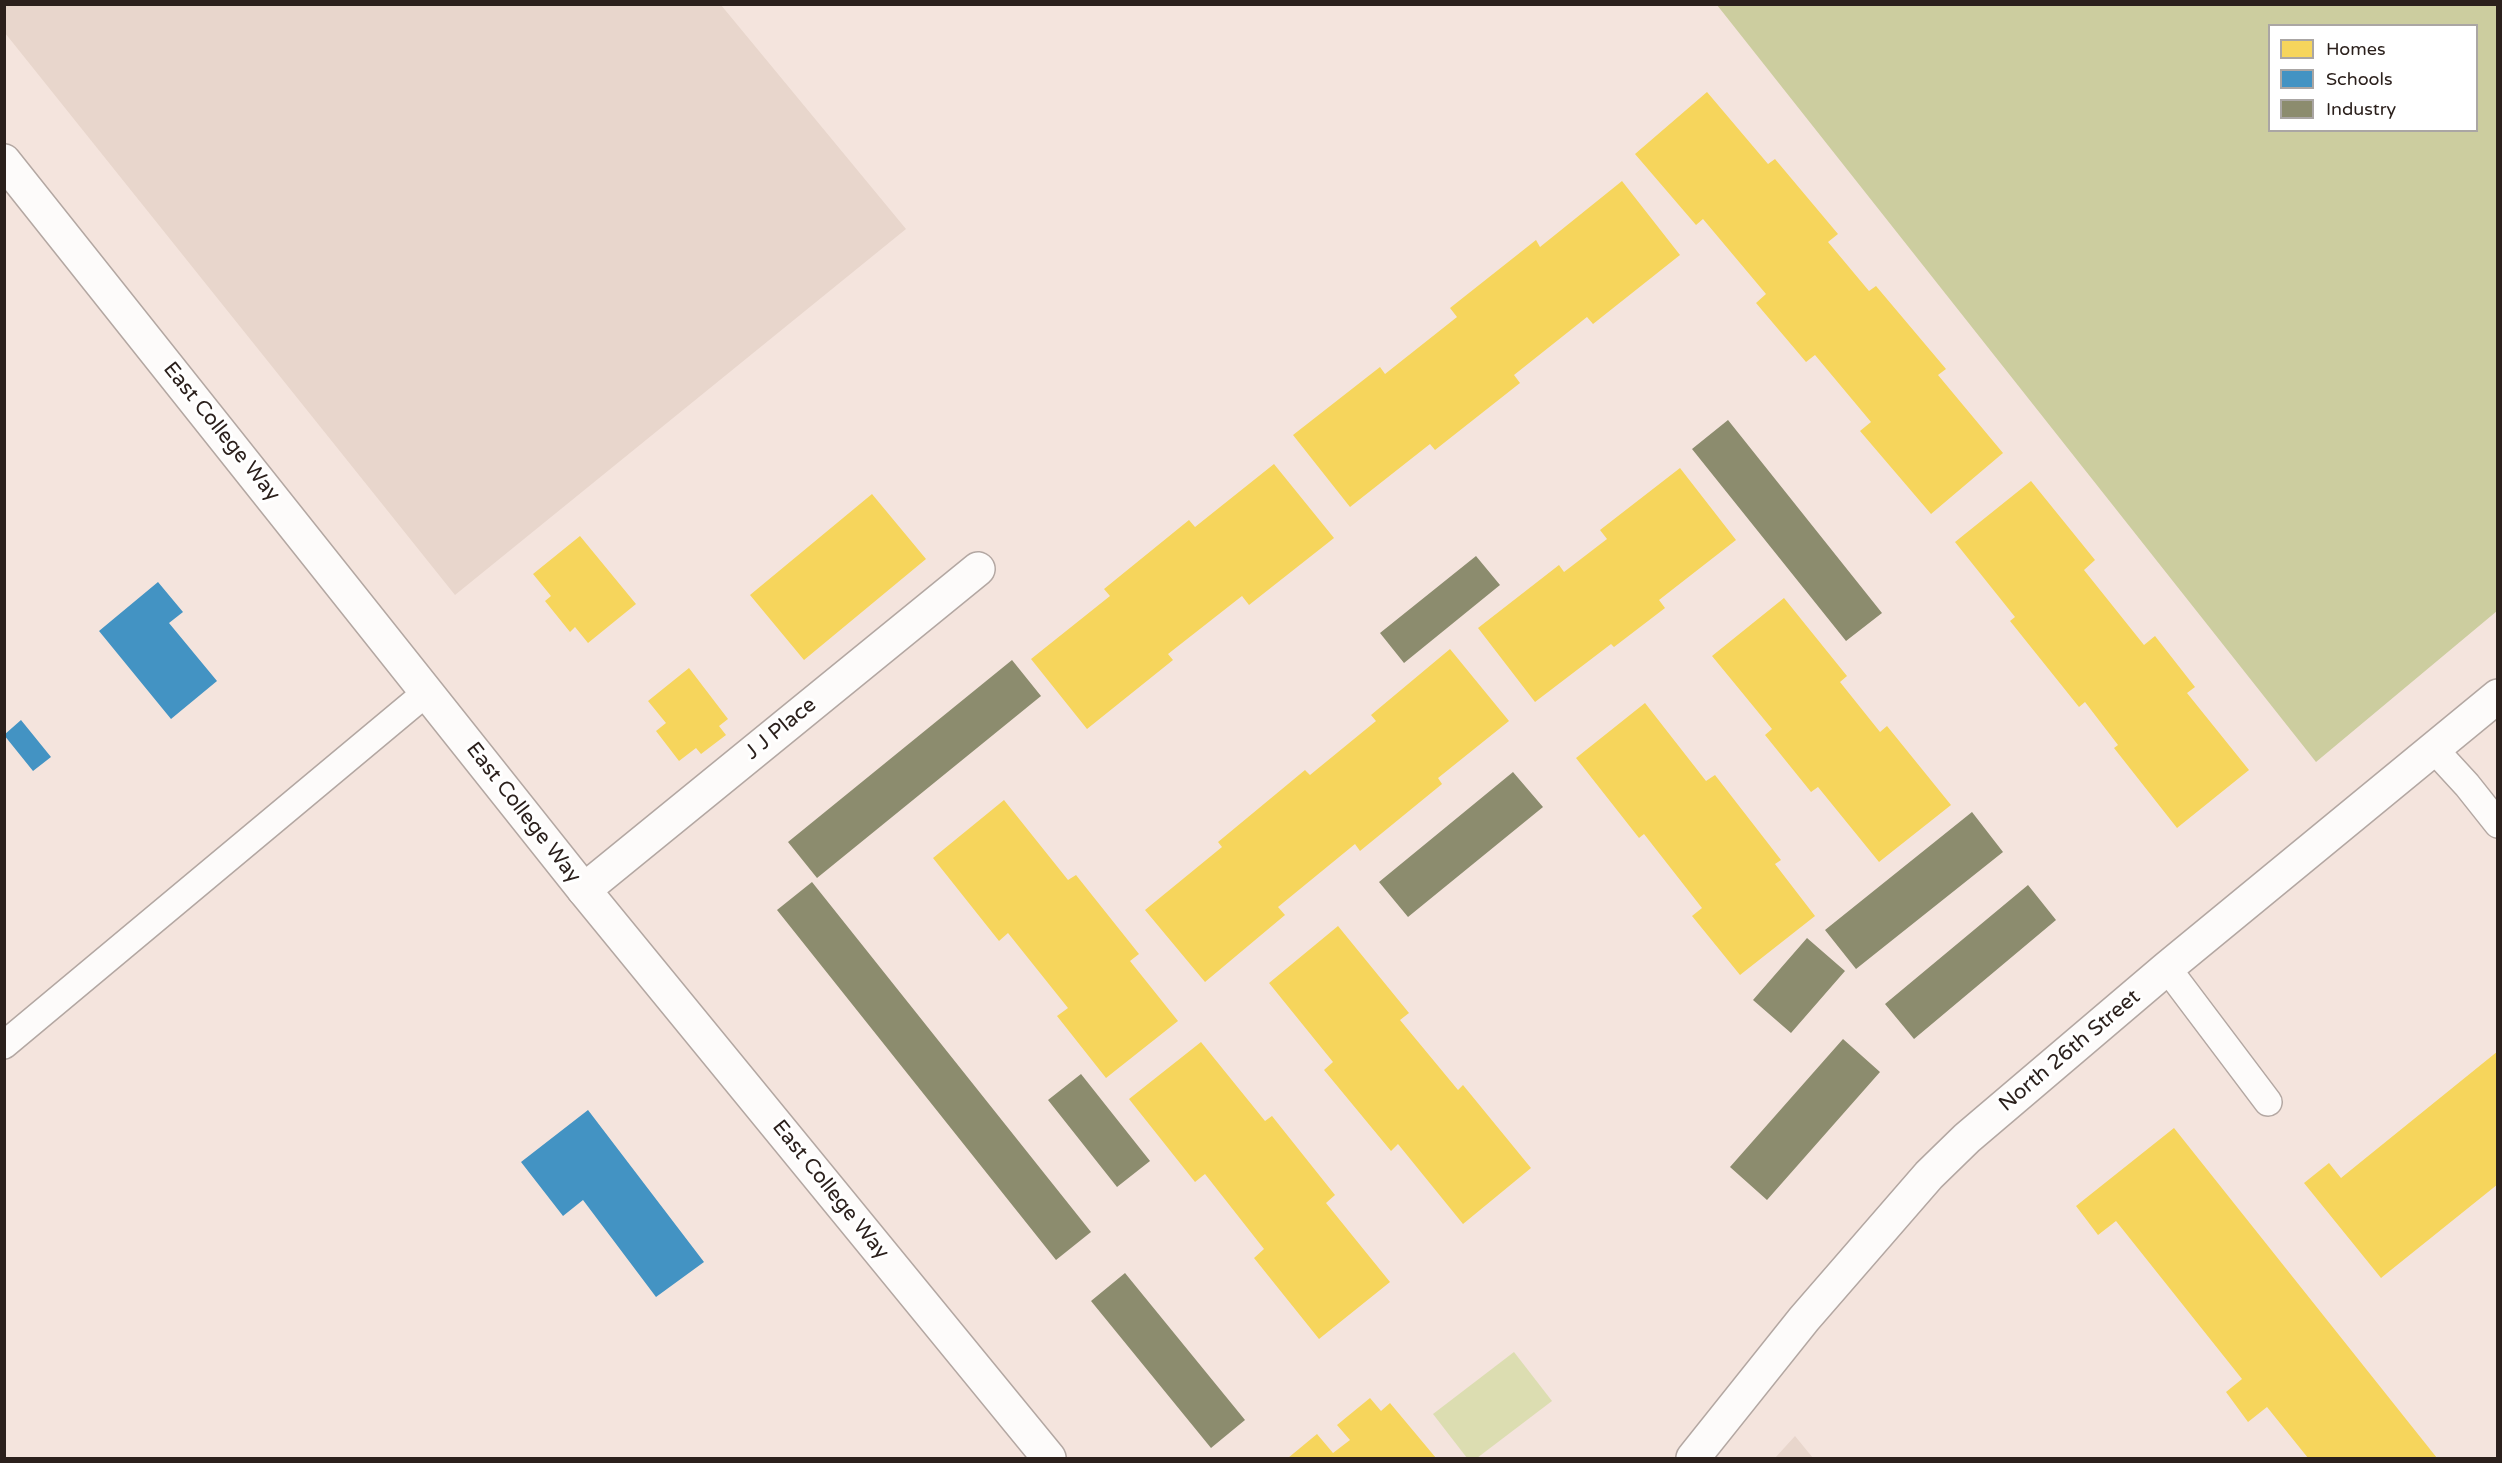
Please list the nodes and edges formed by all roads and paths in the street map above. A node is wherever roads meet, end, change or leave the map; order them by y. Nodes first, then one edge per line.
1 (4, 161) edge
2 (978, 569) dead end
3 (427, 692) junction
4 (2498, 696) edge
5 (2433, 748) junction
6 (2498, 824) edge
7 (585, 890) junction
8 (2167, 968) junction
9 (4, 1045) edge
10 (2268, 1102) dead end
11 (1049, 1458) edge
12 (1694, 1458) edge

1 - 3 main road, East College Way
2 - 7 main road, J J Place
3 - 7 main road, East College Way
3 - 9 lane
4 - 5 main road, North 26th Street
5 - 6 lane
5 - 8 main road, North 26th Street
7 - 11 main road, East College Way
8 - 10 lane
8 - 12 main road, North 26th Street

